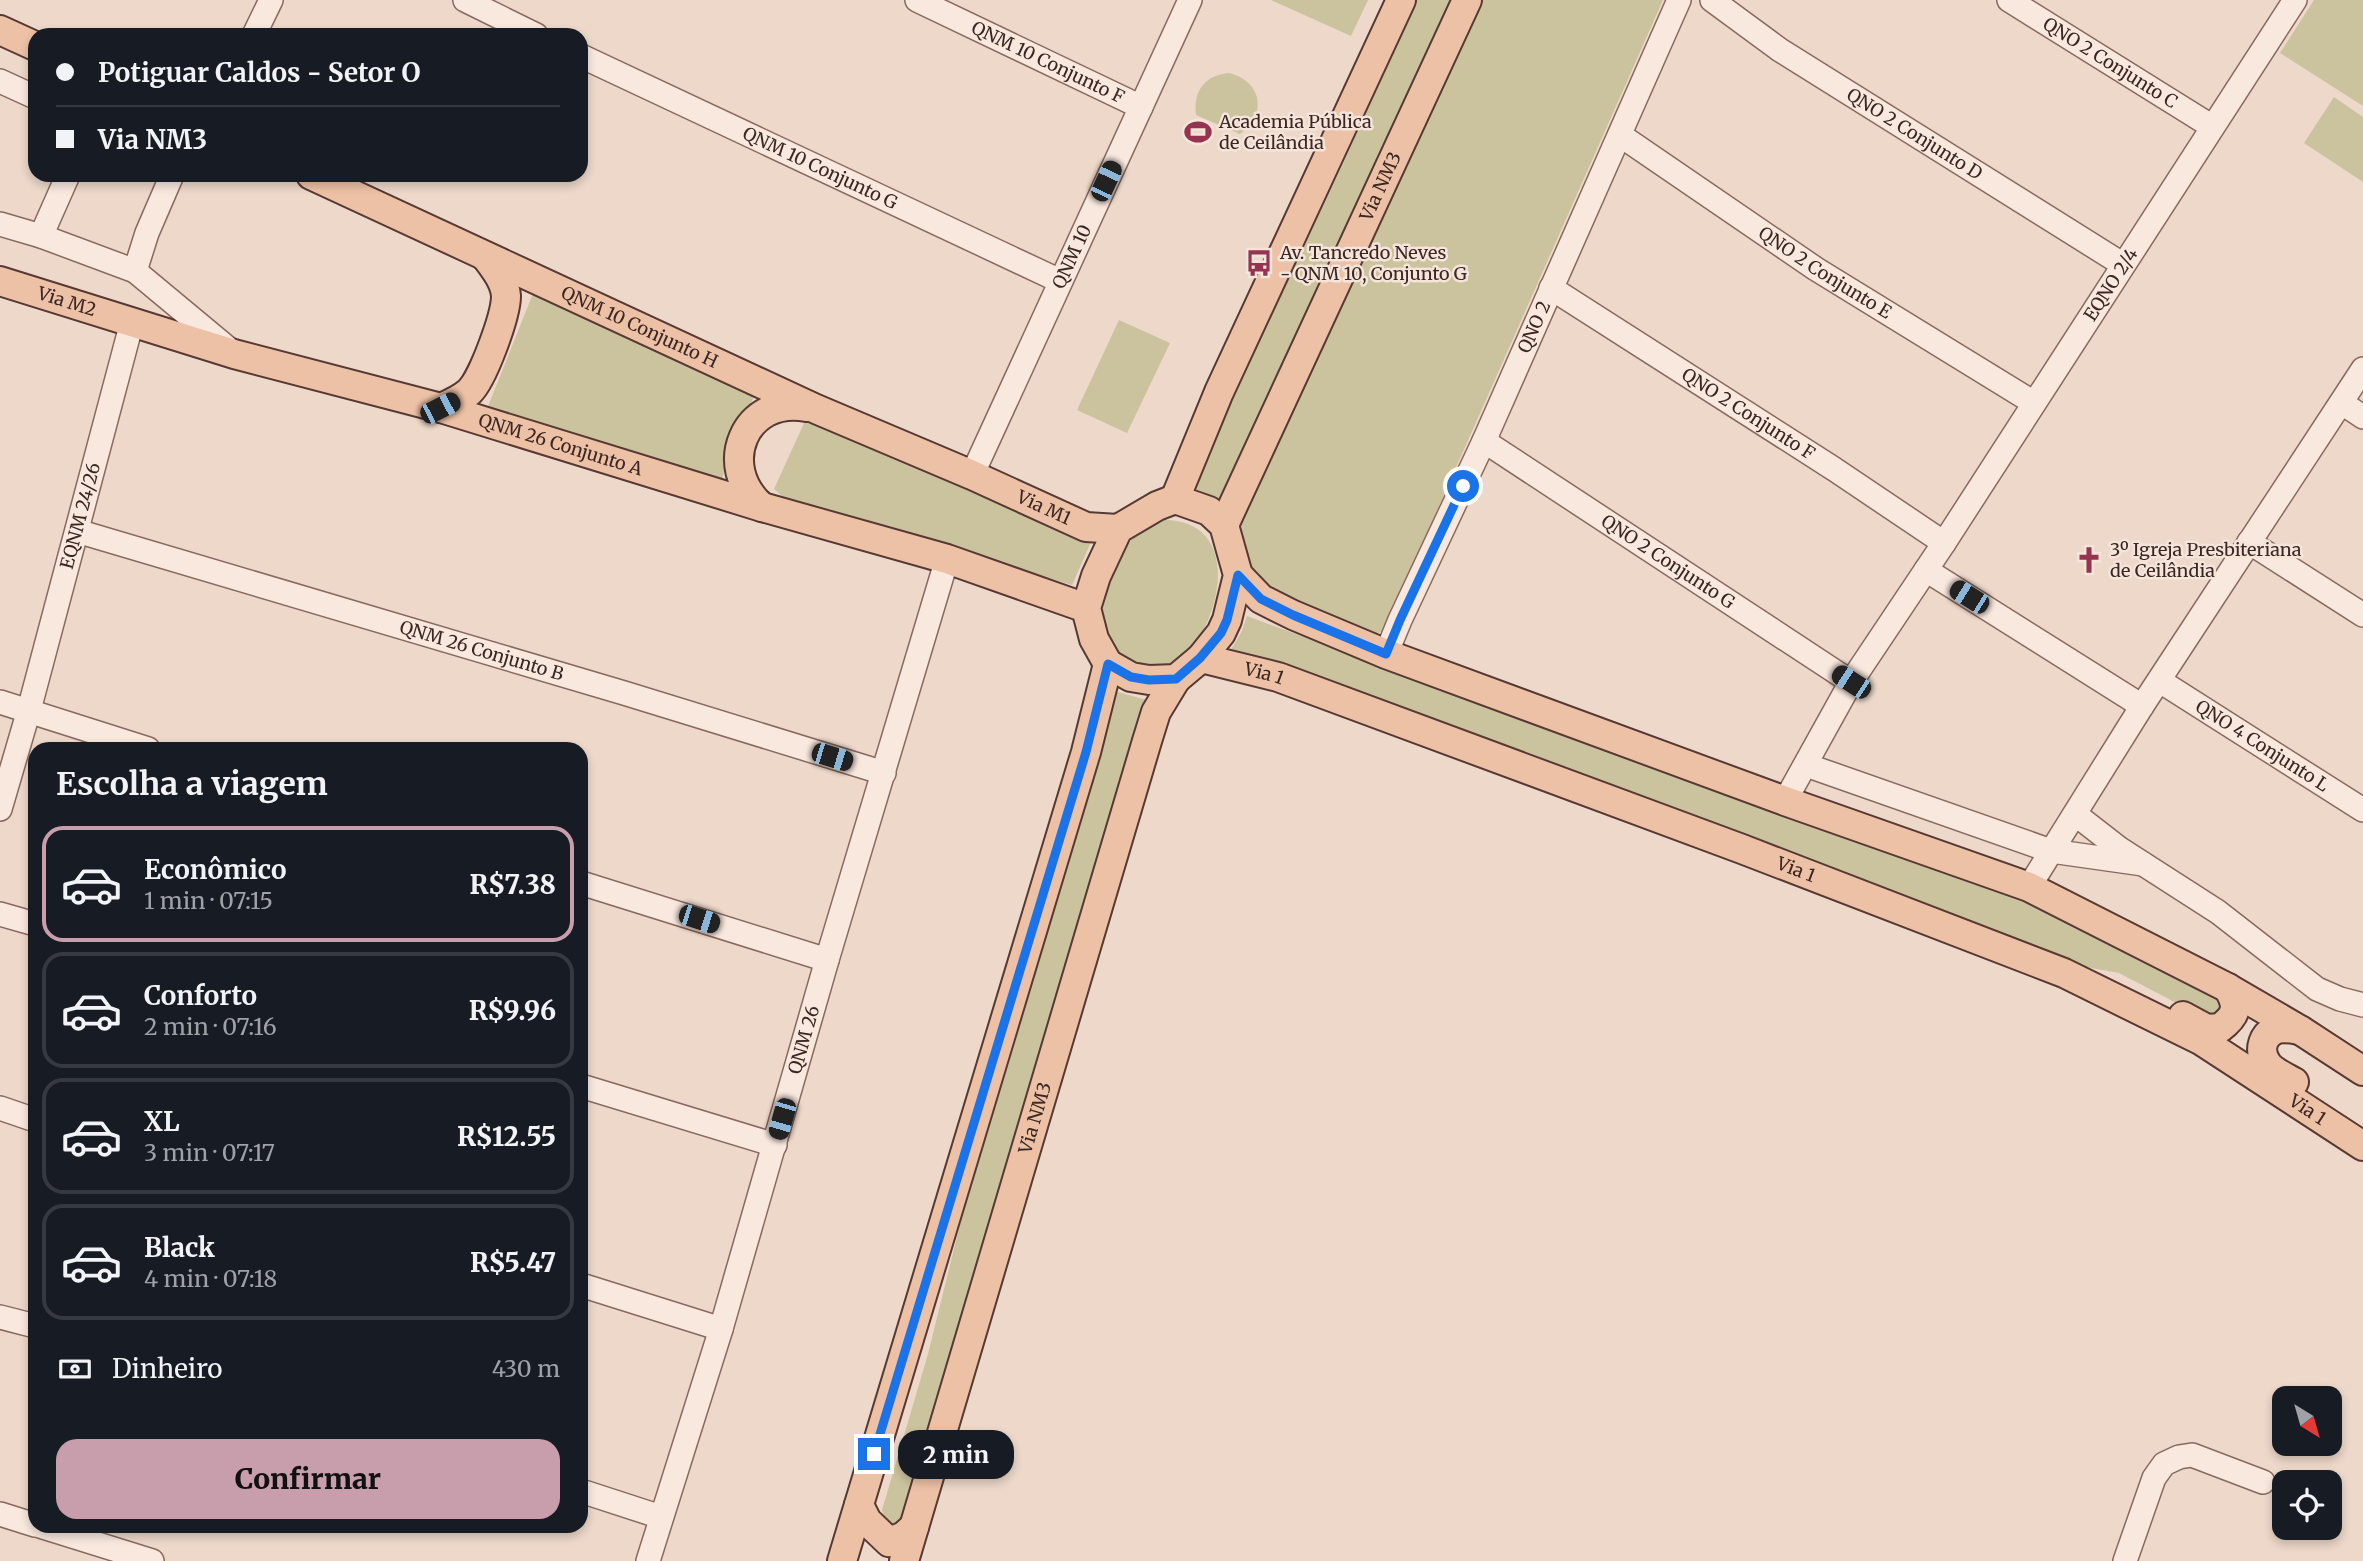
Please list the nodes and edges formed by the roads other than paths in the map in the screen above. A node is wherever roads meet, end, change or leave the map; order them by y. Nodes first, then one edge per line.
1 (271, 0) edge
2 (465, 0) edge
3 (917, 0) edge
4 (1190, 0) edge
5 (1401, 0) edge
6 (1467, 0) edge
7 (1679, 0) edge
8 (1712, 0) edge
9 (2009, 0) edge
10 (2295, 0) edge
11 (257, 28) edge
12 (522, 28) edge
13 (0, 30) edge
14 (28, 43) edge
15 (588, 59) edge
16 (0, 81) edge
17 (28, 94) edge
18 (1141, 107) junction
19 (2211, 127) junction
20 (1620, 135) junction
21 (65, 182) edge
22 (169, 182) edge
23 (326, 182) edge
24 (0, 224) edge
25 (41, 236) junction
26 (486, 257) junction
27 (2122, 264) junction
28 (135, 271) junction
29 (0, 281) edge
30 (1060, 281) junction
31 (1551, 288) junction
32 (132, 322) junction
33 (234, 354) junction
34 (2363, 369) edge
35 (2034, 402) junction
36 (2342, 403) junction
37 (440, 408) junction
38 (816, 410) junction
39 (2363, 417) edge
40 (1484, 441) junction
41 (972, 475) junction
42 (1175, 499) junction
43 (762, 507) junction
44 (1224, 525) junction
45 (1118, 529) junction
46 (77, 531) junction
47 (2249, 542) junction
48 (1944, 543) junction
49 (947, 559) junction
50 (1926, 570) junction
51 (1238, 575) junction
52 (1086, 608) junction
53 (2363, 615) edge
54 (1386, 654) junction
55 (1200, 658) junction
56 (1108, 664) junction
57 (1176, 679) junction
58 (2160, 681) junction
59 (1851, 682) junction
60 (0, 702) edge
61 (2142, 706) junction
62 (29, 710) junction
63 (127, 742) edge
64 (1806, 765) junction
65 (884, 773) junction
66 (1785, 801) junction
67 (0, 810) edge
68 (2363, 810) edge
69 (2075, 814) junction
70 (2051, 851) junction
71 (2143, 864) junction
72 (588, 885) edge
73 (2029, 887) junction
74 (0, 914) edge
75 (28, 922) edge
76 (827, 960) junction
77 (2064, 973) junction
78 (2228, 988) junction
79 (2363, 1005) edge
80 (2300, 1030) junction
81 (2363, 1071) edge
82 (588, 1088) edge
83 (0, 1108) edge
84 (28, 1118) edge
85 (2363, 1126) edge
86 (775, 1145) junction
87 (2363, 1146) edge
88 (588, 1287) edge
89 (0, 1317) edge
90 (28, 1324) edge
91 (721, 1329) junction
92 (2263, 1482) dead end
93 (588, 1493) edge
94 (859, 1505) junction
95 (0, 1514) edge
96 (662, 1517) junction
97 (28, 1522) edge
98 (914, 1527) junction
99 (63, 1533) edge
100 (152, 1561) edge
101 (648, 1561) edge
102 (842, 1561) edge
103 (904, 1561) edge
104 (2125, 1561) edge

1 - 11 street
2 - 12 street
3 - 18 street, QNM 10 Conjunto F
4 - 18 street, QNM 10
5 - 42 main road
6 - 44 main road, Via NM3
7 - 20 street, QNO 2
8 - 27 street, QNO 2 Conjunto D
9 - 19 street, QNO 2 Conjunto C
10 - 19 street, EQNO 2/4
13 - 14 main road
15 - 30 street, QNM 10 Conjunto G
16 - 17 street
18 - 30 street, QNM 10
19 - 27 street, EQNO 2/4
20 - 31 street, QNO 2
20 - 35 street, QNO 2 Conjunto E
21 - 25 street
22 - 28 street
23 - 26 main road, QNM 10 Conjunto H
24 - 25 street
25 - 28 street
26 - 37 main road
26 - 38 main road, QNM 10 Conjunto H
27 - 35 street, EQNO 2/4
28 - 33 street
29 - 32 main road, Via M2
30 - 41 street, QNM 10
31 - 40 street, QNO 2
31 - 48 street, QNO 2 Conjunto F
32 - 33 main road, QNM 26 Conjunto A
32 - 46 street, EQNM 24/26
33 - 37 main road, QNM 26 Conjunto A
34 - 36 street
35 - 48 street, EQNO 2/4
36 - 39 street
36 - 47 street
37 - 43 main road, QNM 26 Conjunto A
38 - 41 main road, QNM 10 Conjunto H
38 - 43 main road
40 - 54 street, QNO 2
40 - 59 street, QNO 2 Conjunto G
41 - 45 main road, Via M1
42 - 44 main road
42 - 45 main road
43 - 49 main road, QNM 26 Conjunto A
44 - 51 main road
45 - 52 main road
46 - 62 street, EQNM 24/26
46 - 65 street, QNM 26 Conjunto B
47 - 53 street
47 - 58 street
48 - 50 street, EQNO 2/4
49 - 52 main road
49 - 65 street, QNM 26
50 - 59 street, EQNO 2/4
50 - 61 street
51 - 54 main road
51 - 55 main road
52 - 56 main road
54 - 66 main road
55 - 57 main road
55 - 77 main road, Via 1
56 - 57 main road
56 - 94 main road
57 - 98 main road, Via NM3
58 - 61 street
58 - 68 street, QNO 4 Conjunto L
59 - 64 street, EQNO 2/4
60 - 62 street
61 - 69 street
62 - 63 street
62 - 67 street, EQNM 24/26
64 - 66 street, EQNO 2/4
64 - 70 street
65 - 76 street, QNM 26
66 - 73 main road
69 - 70 street
69 - 71 street
70 - 71 street
70 - 73 street
71 - 79 street
72 - 76 street
73 - 78 main road
74 - 75 street
76 - 86 street, QNM 26
77 - 78 main road
77 - 87 main road, Via 1
78 - 80 main road
80 - 81 main road
80 - 85 main road
82 - 86 street
83 - 84 street
86 - 91 street, QNM 26
88 - 91 street
89 - 90 street
91 - 96 street, QNM 26
92 - 104 street
93 - 96 street
94 - 98 main road
94 - 102 main road
95 - 97 street
96 - 101 street, QNM 26
98 - 103 main road, Via NM3
99 - 100 street

